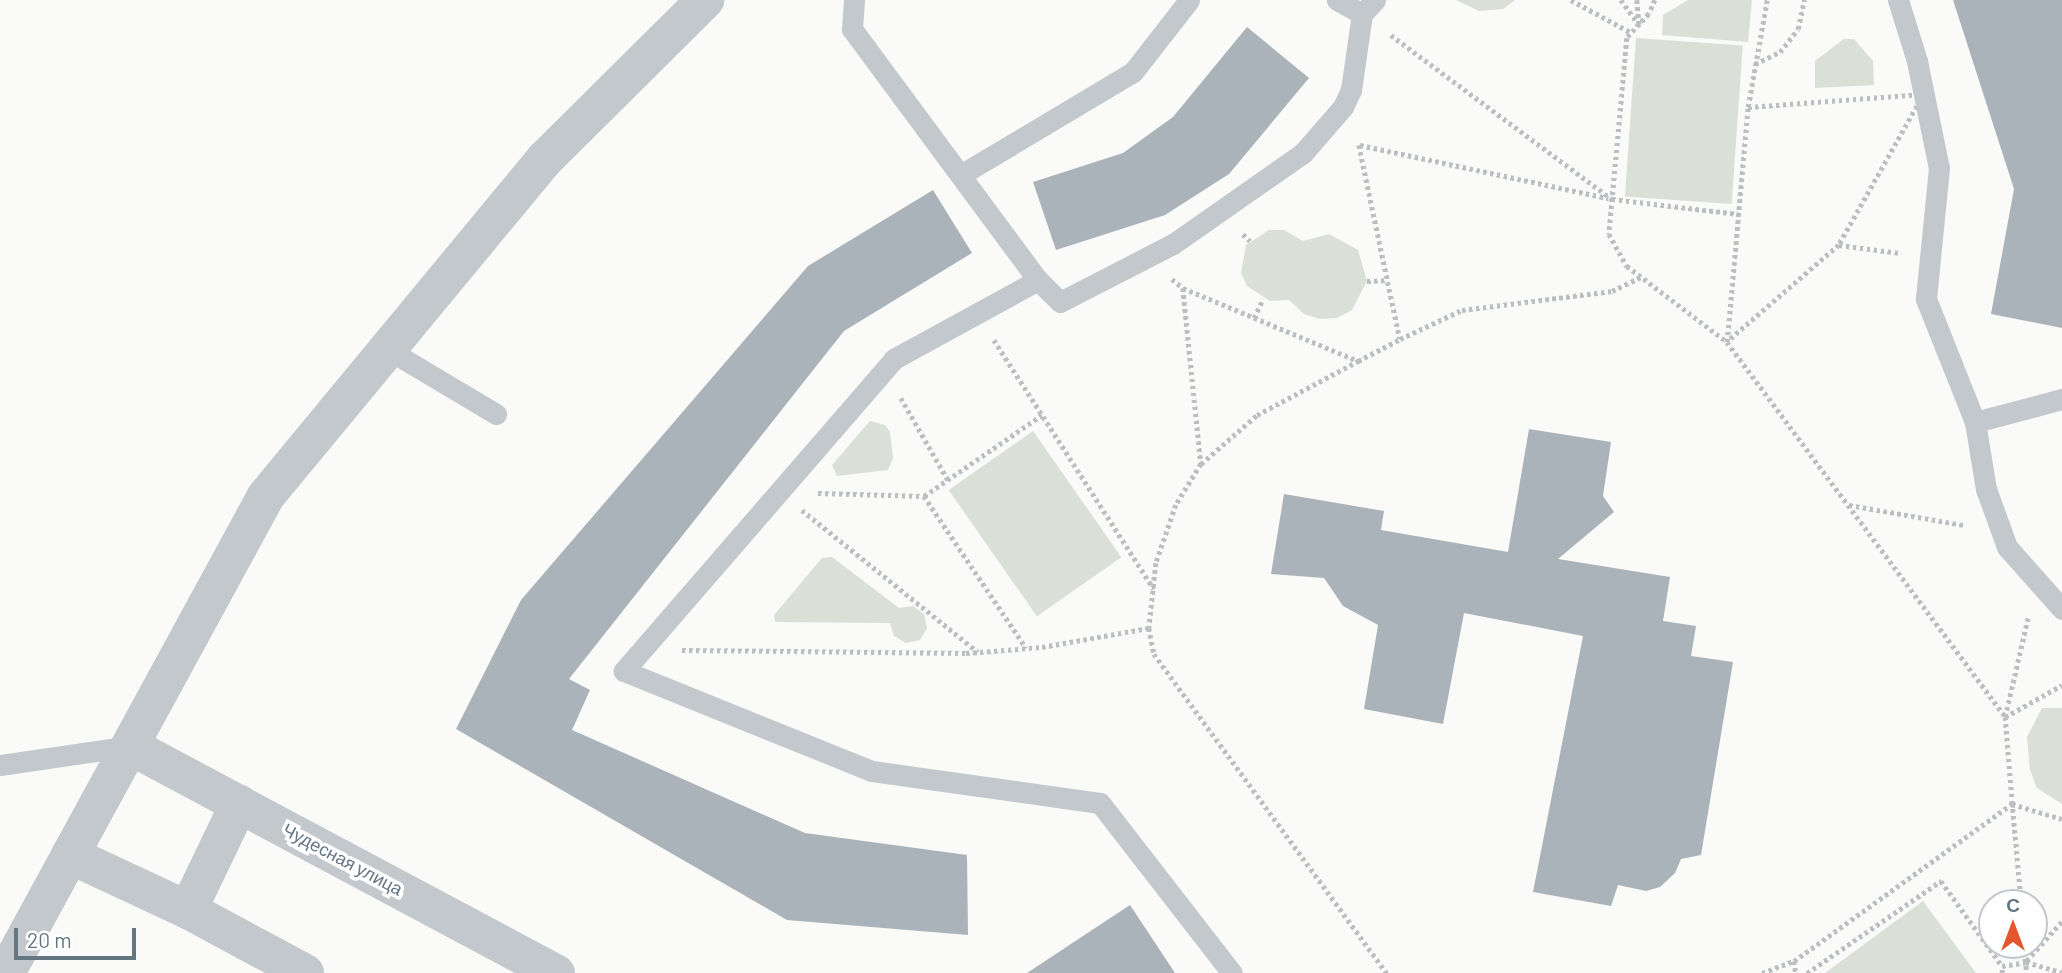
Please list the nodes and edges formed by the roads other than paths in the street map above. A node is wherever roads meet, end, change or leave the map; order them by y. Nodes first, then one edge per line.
1 (705, 0) edge
2 (854, 0) edge
3 (1189, 0) edge
4 (1337, 0) edge
5 (1898, 0) edge
6 (1368, 7) edge
7 (962, 174) junction
8 (1038, 280) junction
9 (387, 349) junction
10 (2062, 398) edge
11 (496, 414) dead end
12 (1975, 422) junction
13 (2062, 609) edge
14 (130, 746) junction
15 (0, 765) edge
16 (239, 804) junction
17 (70, 855) junction
18 (188, 910) junction
19 (6, 973) edge
20 (305, 973) edge
21 (556, 973) edge
22 (1232, 973) edge

1 - 9 street
2 - 7 lane
3 - 7 lane
4 - 6 lane
5 - 12 lane
6 - 8 lane
7 - 8 lane
8 - 22 lane
9 - 11 lane
9 - 14 street
10 - 12 lane
12 - 13 lane
14 - 15 lane
14 - 16 street, Чудесная улица
14 - 17 street
16 - 18 street
16 - 21 street, Чудесная улица
17 - 18 street
17 - 19 street
18 - 20 street

